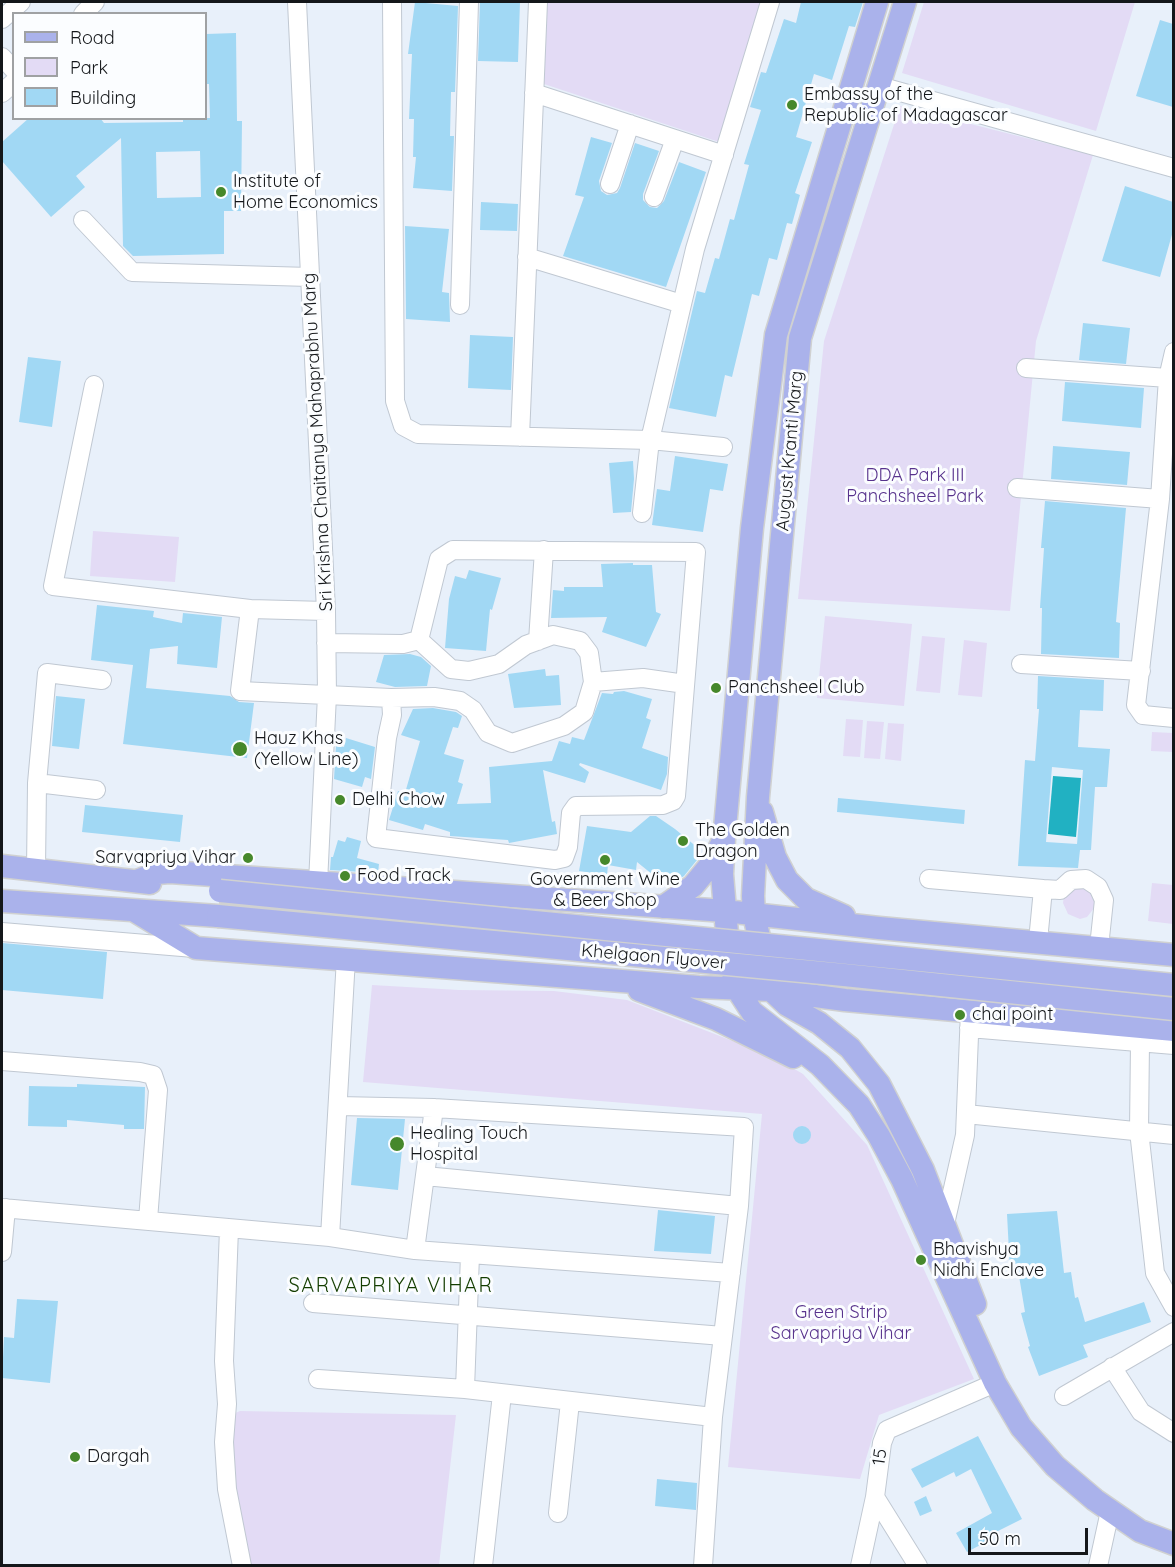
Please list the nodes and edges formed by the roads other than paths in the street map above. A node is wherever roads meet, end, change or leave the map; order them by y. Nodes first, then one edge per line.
1 (21, 2) edge
2 (297, 2) edge
3 (392, 2) edge
4 (469, 2) edge
5 (538, 2) edge
6 (770, 2) edge
7 (877, 2) edge
8 (905, 2) edge
9 (2, 20) edge
10 (879, 86) junction
11 (534, 93) junction
12 (630, 124) junction
13 (675, 139) junction
14 (723, 155) junction
15 (1173, 168) edge
16 (610, 184) dead end
17 (654, 197) dead end
18 (82, 220) dead end
19 (527, 257) junction
20 (310, 278) junction
21 (682, 304) junction
22 (460, 305) dead end
23 (1173, 352) edge
24 (1026, 368) dead end
25 (1168, 378) junction
26 (94, 385) dead end
27 (520, 437) junction
28 (650, 440) junction
29 (723, 447) dead end
30 (1017, 488) dead end
31 (1160, 499) junction
32 (642, 513) dead end
33 (544, 550) junction
34 (250, 609) junction
35 (326, 611) junction
36 (419, 640) junction
37 (538, 641) junction
38 (326, 643) junction
39 (1021, 664) dead end
40 (1141, 671) junction
41 (102, 680) dead end
42 (593, 682) junction
43 (685, 684) junction
44 (327, 695) junction
45 (391, 698) junction
46 (1173, 718) edge
47 (37, 783) junction
48 (96, 790) dead end
49 (758, 797) junction
50 (724, 840) junction
51 (2, 866) edge
52 (36, 870) junction
53 (929, 879) dead end
54 (136, 881) junction
55 (318, 883) junction
56 (1043, 889) junction
57 (550, 899) junction
58 (2, 901) edge
59 (663, 907) junction
60 (135, 910) junction
61 (725, 911) junction
62 (754, 915) junction
63 (879, 928) junction
64 (2, 932) edge
65 (963, 935) junction
66 (1038, 941) junction
67 (1100, 947) junction
68 (196, 948) junction
69 (1173, 955) edge
70 (346, 958) junction
71 (544, 975) junction
72 (612, 980) junction
73 (1173, 985) edge
74 (737, 989) junction
75 (771, 990) junction
76 (1173, 1008) edge
77 (965, 1016) junction
78 (1173, 1030) edge
79 (1140, 1042) junction
80 (1173, 1045) edge
81 (2, 1061) edge
82 (842, 1089) junction
83 (338, 1106) junction
84 (434, 1108) junction
85 (966, 1114) junction
86 (1139, 1131) junction
87 (1173, 1135) edge
88 (425, 1176) junction
89 (739, 1206) junction
90 (4, 1208) edge
91 (148, 1220) junction
92 (945, 1224) junction
93 (229, 1229) junction
94 (330, 1237) junction
95 (415, 1250) junction
96 (2, 1252) edge
97 (470, 1255) junction
98 (731, 1273) junction
99 (313, 1303) dead end
100 (1173, 1307) edge
101 (467, 1316) junction
102 (975, 1322) junction
103 (1173, 1332) edge
104 (723, 1336) junction
105 (1112, 1367) junction
106 (318, 1379) dead end
107 (1001, 1380) junction
108 (465, 1389) junction
109 (502, 1394) junction
110 (1064, 1396) dead end
111 (570, 1402) junction
112 (713, 1417) junction
113 (1173, 1433) edge
114 (875, 1497) junction
115 (1110, 1511) junction
116 (558, 1513) dead end
117 (1173, 1533) edge
118 (1173, 1544) edge
119 (242, 1566) edge
120 (483, 1566) edge
121 (703, 1566) edge
122 (860, 1566) edge
123 (918, 1566) edge
124 (1098, 1566) edge

1 - 9 street
2 - 20 street, Sri Krishna Chaitanya Mahaprabhu Marg
3 - 27 street
4 - 22 street
5 - 11 street
6 - 14 street
7 - 50 main road, August Kranti Marg
8 - 10 main road, August Kranti Marg
10 - 15 street
10 - 49 main road, August Kranti Marg
11 - 12 street
11 - 19 street
12 - 13 street
12 - 16 street
13 - 14 street
13 - 17 street
14 - 21 street
18 - 20 street
19 - 21 street
19 - 27 street
20 - 35 street, Sri Krishna Chaitanya Mahaprabhu Marg
21 - 28 street
23 - 25 street
24 - 25 street
25 - 31 street
26 - 34 street
27 - 28 street
28 - 29 street
28 - 32 street
30 - 31 street
31 - 40 street
33 - 36 street
33 - 37 street
33 - 43 street
34 - 35 street
34 - 44 street
35 - 38 street, Sri Krishna Chaitanya Mahaprabhu Marg
36 - 37 street
36 - 38 street
37 - 42 street
38 - 44 street, Sri Krishna Chaitanya Mahaprabhu Marg
39 - 40 street
40 - 46 street
41 - 47 street
42 - 43 street
42 - 45 street
43 - 45 street
44 - 45 street
44 - 55 street, Sri Krishna Chaitanya Mahaprabhu Marg
47 - 48 street
47 - 52 street
49 - 62 main road, August Kranti Marg
49 - 63 main road
50 - 59 main road
50 - 61 main road, August Kranti Marg
51 - 52 main road, Khelgaon Flyover
52 - 54 main road, Khelgaon Flyover
53 - 56 street
54 - 55 main road
54 - 73 main road, Khelgaon Flyover, bridge
55 - 57 main road
56 - 66 street
56 - 67 street
57 - 59 main road
57 - 71 main road
58 - 60 main road, Khelgaon Flyover
59 - 61 main road
60 - 68 main road
60 - 76 main road, Khelgaon Flyover, bridge
61 - 62 main road
61 - 74 main road, August Kranti Marg
62 - 63 main road
62 - 75 main road, August Kranti Marg
63 - 65 main road
64 - 68 street
65 - 66 main road
65 - 77 main road
66 - 67 main road
67 - 69 main road
68 - 70 main road
70 - 71 main road
70 - 83 street
71 - 72 main road
72 - 74 main road
72 - 82 main road
74 - 75 main road
74 - 82 main road
75 - 77 main road
75 - 92 main road
77 - 78 main road
77 - 79 street
77 - 85 street
79 - 80 street
79 - 86 street
81 - 91 street
82 - 102 main road
83 - 84 street
83 - 94 street
84 - 88 street
84 - 89 street
85 - 86 street
85 - 92 street
86 - 87 street
86 - 100 street
88 - 89 street
88 - 95 street
89 - 98 street
90 - 91 street
90 - 96 street
91 - 93 street
92 - 102 main road
93 - 94 street
93 - 119 street
94 - 95 street
95 - 97 street
97 - 98 street
97 - 101 street
98 - 104 street
99 - 101 street
101 - 104 street
101 - 108 street
102 - 107 main road
103 - 105 street
104 - 112 street
105 - 110 street
105 - 113 street
106 - 108 street
107 - 114 street, 15
107 - 115 main road
107 - 117 main road
108 - 109 street
109 - 111 street
109 - 120 street
111 - 112 street
111 - 116 street
112 - 121 street
114 - 122 street, 15
114 - 123 street
115 - 118 main road
115 - 124 street

